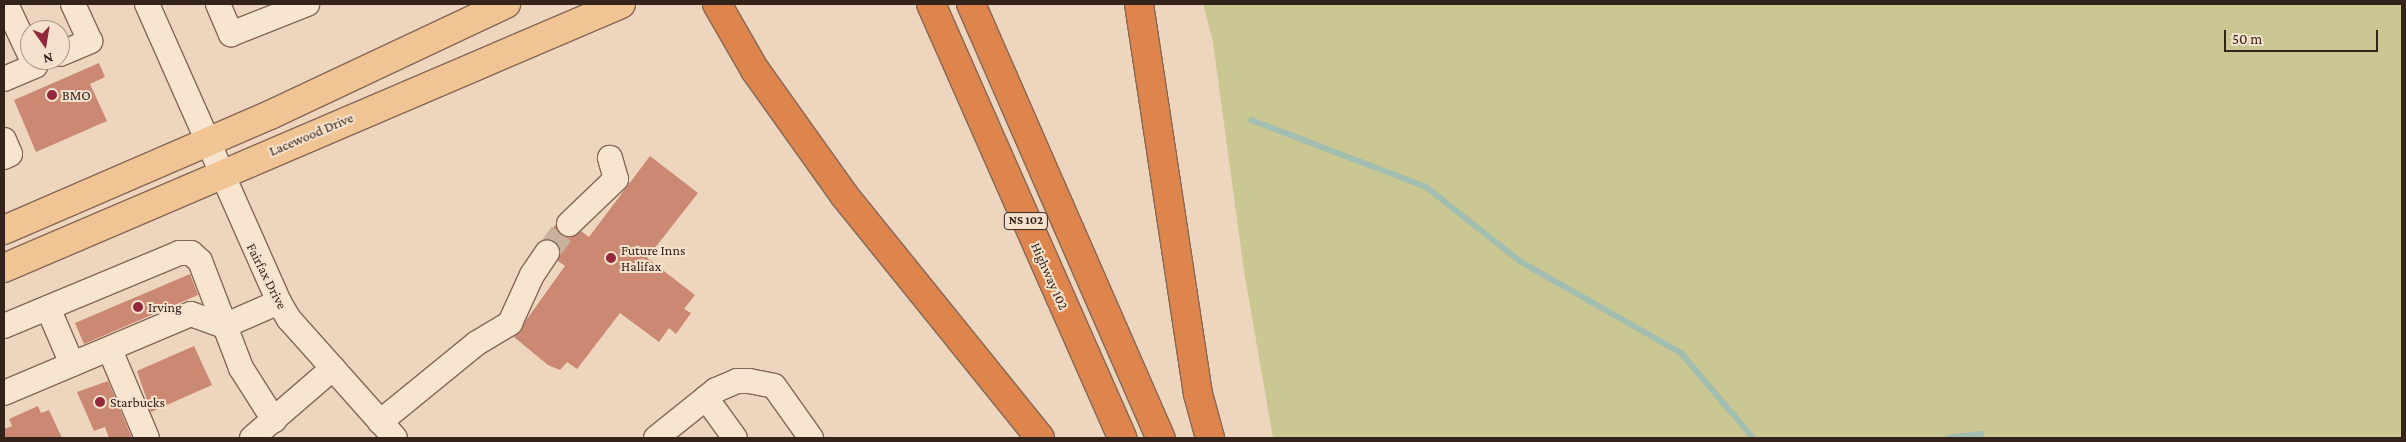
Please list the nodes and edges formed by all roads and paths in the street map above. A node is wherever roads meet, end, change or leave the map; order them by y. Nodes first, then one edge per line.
1 (6, 4) edge
2 (73, 4) edge
3 (147, 4) edge
4 (218, 4) edge
5 (307, 4) edge
6 (506, 4) edge
7 (621, 4) edge
8 (717, 4) edge
9 (931, 4) edge
10 (971, 4) edge
11 (1139, 4) edge
12 (20, 30) edge
13 (70, 50) edge
14 (20, 70) edge
15 (4, 79) edge
16 (4, 140) edge
17 (207, 142) junction
18 (4, 157) edge
19 (610, 158) dead end
20 (220, 173) junction
21 (569, 224) tunnel mouth
22 (4, 230) edge
23 (547, 254) tunnel mouth
24 (4, 268) edge
25 (278, 302) junction
26 (48, 308) junction
27 (4, 326) edge
28 (224, 326) junction
29 (110, 350) junction
30 (72, 364) junction
31 (333, 368) junction
32 (4, 393) edge
33 (706, 398) junction
34 (274, 420) junction
35 (387, 430) edge
36 (147, 438) edge
37 (252, 438) edge
38 (656, 438) edge
39 (735, 438) edge
40 (811, 438) edge
41 (1040, 438) edge
42 (1122, 438) edge
43 (1161, 438) edge
44 (1210, 438) edge

1 - 12 street
2 - 13 street
3 - 17 street, Fairfax Drive
4 - 5 street
6 - 17 main road
7 - 20 main road, Lacewood Drive
8 - 41 highway
9 - 42 highway, Highway 102 / NS 102
10 - 43 highway, NS 102
11 - 44 highway
14 - 15 street
16 - 18 street
17 - 20 street, Fairfax Drive
17 - 22 main road
19 - 21 street
20 - 24 main road, Lacewood Drive
20 - 25 street, Fairfax Drive
23 - 35 street
25 - 28 street
25 - 31 street, Fairfax Drive
26 - 27 street
26 - 28 street
26 - 30 street
28 - 29 street
28 - 34 street
29 - 30 street
29 - 36 street
30 - 32 street
31 - 34 street
31 - 35 street, Fairfax Drive
33 - 38 street
33 - 39 street
33 - 40 street
34 - 37 street

